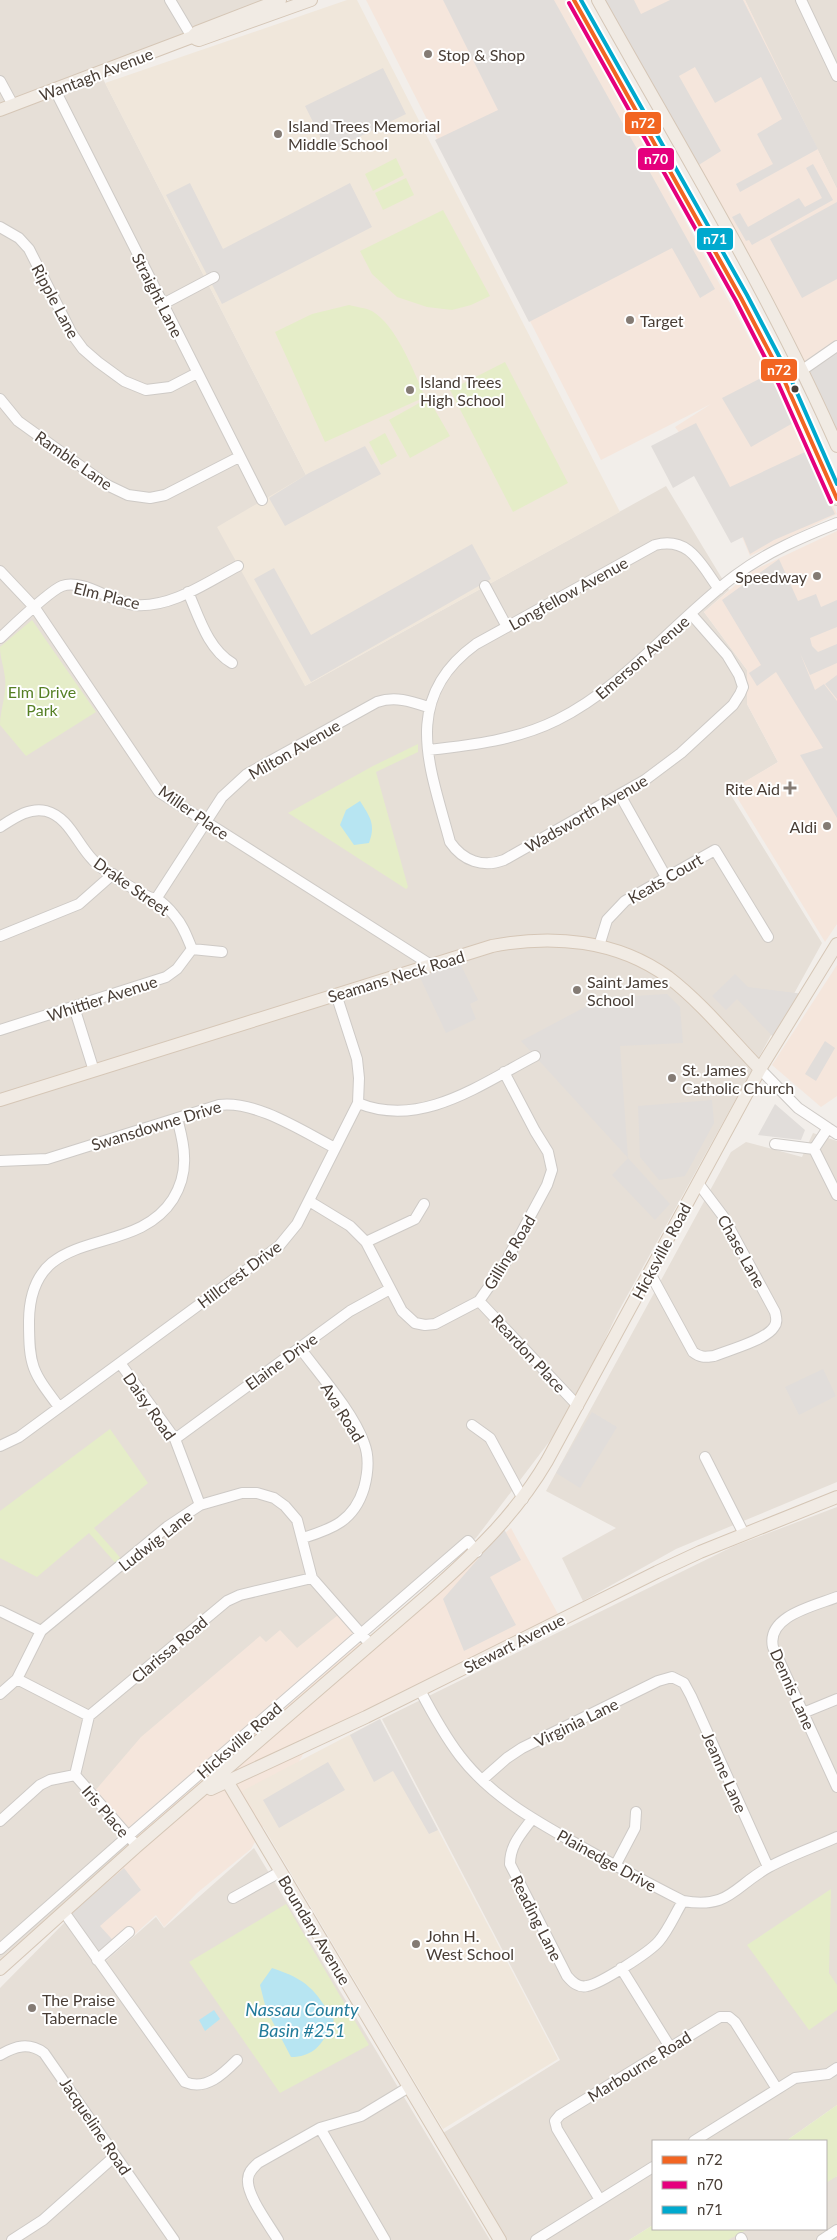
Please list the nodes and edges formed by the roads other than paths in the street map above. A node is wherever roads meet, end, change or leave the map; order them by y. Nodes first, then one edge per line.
1 (170, 0) edge
2 (311, 0) edge
3 (574, 0) edge
4 (598, 0) edge
5 (801, 0) edge
6 (280, 3) edge
7 (192, 38) junction
8 (837, 76) edge
9 (0, 81) edge
10 (55, 90) junction
11 (13, 105) junction
12 (0, 110) edge
13 (0, 228) edge
14 (214, 278) dead end
15 (163, 304) junction
16 (837, 346) edge
17 (802, 371) junction
18 (197, 373) junction
19 (784, 380) junction
20 (0, 399) edge
21 (837, 446) edge
22 (239, 457) junction
23 (837, 499) edge
24 (262, 500) dead end
25 (837, 523) edge
26 (238, 566) dead end
27 (0, 571) edge
28 (485, 586) dead end
29 (719, 589) junction
30 (188, 592) junction
31 (35, 608) junction
32 (691, 614) junction
33 (507, 627) junction
34 (0, 638) edge
35 (232, 664) dead end
36 (428, 707) junction
37 (428, 750) junction
38 (620, 795) junction
39 (205, 822) junction
40 (0, 827) edge
41 (113, 874) junction
42 (666, 877) junction
43 (156, 898) junction
44 (0, 936) edge
45 (768, 937) dead end
46 (837, 944) edge
47 (598, 946) junction
48 (192, 949) junction
49 (222, 952) dead end
50 (431, 964) junction
51 (336, 994) junction
52 (74, 1007) junction
53 (0, 1030) edge
54 (535, 1056) dead end
55 (760, 1069) junction
56 (94, 1071) junction
57 (504, 1072) junction
58 (0, 1100) edge
59 (358, 1103) junction
60 (177, 1118) junction
61 (833, 1131) edge
62 (775, 1144) dead end
63 (335, 1148) junction
64 (814, 1149) junction
65 (0, 1162) edge
66 (698, 1183) junction
67 (837, 1195) edge
68 (310, 1201) junction
69 (424, 1204) dead end
70 (366, 1242) junction
71 (650, 1273) junction
72 (390, 1289) junction
73 (479, 1301) junction
74 (300, 1348) junction
75 (120, 1363) junction
76 (578, 1406) junction
77 (59, 1407) junction
78 (472, 1425) dead end
79 (175, 1439) junction
80 (0, 1446) edge
81 (705, 1457) dead end
82 (837, 1497) edge
83 (523, 1499) junction
84 (200, 1505) junction
85 (744, 1534) junction
86 (302, 1538) junction
87 (477, 1552) junction
88 (312, 1578) junction
89 (837, 1597) edge
90 (0, 1611) edge
91 (41, 1631) junction
92 (361, 1634) junction
93 (370, 1644) junction
94 (18, 1679) junction
95 (678, 1679) joint
96 (420, 1690) junction
97 (0, 1694) edge
98 (837, 1700) edge
99 (803, 1713) junction
100 (89, 1716) junction
101 (75, 1775) junction
102 (225, 1778) junction
103 (482, 1780) junction
104 (837, 1787) edge
105 (636, 1812) dead end
106 (532, 1819) junction
107 (0, 1820) edge
108 (128, 1836) junction
109 (837, 1837) edge
110 (137, 1846) junction
111 (615, 1866) junction
112 (768, 1867) junction
113 (280, 1872) junction
114 (233, 1898) dead end
115 (683, 1901) junction
116 (64, 1912) junction
117 (129, 1932) dead end
118 (0, 1949) edge
119 (97, 1960) junction
120 (0, 1968) edge
121 (621, 1968) junction
122 (670, 2047) junction
123 (0, 2055) edge
124 (237, 2060) dead end
125 (837, 2068) edge
126 (409, 2087) junction
127 (777, 2089) junction
128 (320, 2128) junction
129 (696, 2140) edge
130 (115, 2156) junction
131 (652, 2167) edge
132 (600, 2200) junction
133 (837, 2230) edge
134 (12, 2240) edge
135 (174, 2240) edge
136 (278, 2240) edge
137 (385, 2240) edge
138 (500, 2240) edge
139 (536, 2240) edge
140 (822, 2240) edge

1 - 7 street
2 - 6 main road, Wantagh Avenue
3 - 19 main road
4 - 17 main road
5 - 8 street
6 - 7 main road, Wantagh Avenue
7 - 10 main road, Wantagh Avenue
9 - 11 street
10 - 11 main road, Wantagh Avenue
10 - 15 street, Straight Lane
11 - 12 main road, Wantagh Avenue
13 - 18 street, Ripple Lane
14 - 15 street
15 - 18 street, Straight Lane
16 - 17 street
17 - 19 street
17 - 21 main road
18 - 22 street, Straight Lane
19 - 23 main road
20 - 22 street, Ramble Lane
22 - 24 street, Straight Lane
25 - 29 street, Emerson Avenue
26 - 30 street, Elm Place
27 - 31 street, Miller Place
28 - 33 street
29 - 32 street, Emerson Avenue
29 - 33 street, Longfellow Avenue
30 - 31 street, Elm Place
30 - 35 street
31 - 34 street
31 - 39 street, Miller Place
32 - 37 street, Emerson Avenue
32 - 38 street, Wadsworth Avenue
33 - 36 street, Longfellow Avenue
36 - 37 street, Wadsworth Avenue
36 - 39 street, Milton Avenue
37 - 38 street, Wadsworth Avenue
38 - 42 street
39 - 43 street, Milton Avenue
39 - 50 street, Miller Place
40 - 41 street, Drake Street
41 - 43 street, Drake Street
41 - 44 street
42 - 45 street, Keats Court
42 - 47 street, Keats Court
43 - 48 street, Drake Street
46 - 55 main road, Hicksville Road
47 - 50 main road, Seamans Neck Road
47 - 55 main road, Seamans Neck Road
48 - 49 street
48 - 52 street, Whittier Avenue
50 - 51 main road, Seamans Neck Road
51 - 56 main road, Seamans Neck Road
51 - 59 street, Hillcrest Drive
52 - 53 street, Whittier Avenue
52 - 56 street
54 - 57 street
55 - 61 street
55 - 66 main road, Hicksville Road
56 - 58 main road, Seamans Neck Road
57 - 59 street
57 - 73 street, Gilling Road
59 - 63 street, Hillcrest Drive
60 - 63 street, Swansdowne Drive
60 - 65 street, Swansdowne Drive
60 - 77 street
61 - 64 street
62 - 64 street
63 - 68 street, Hillcrest Drive
64 - 67 street
66 - 71 main road, Hicksville Road
66 - 71 street, Chase Lane
68 - 70 street, Gilling Road
68 - 75 street, Hillcrest Drive
69 - 70 street
70 - 72 street, Gilling Road
71 - 76 main road, Hicksville Road
72 - 73 street, Gilling Road
72 - 74 street, Elaine Drive
73 - 76 street, Reardon Place
74 - 79 street, Elaine Drive
74 - 86 street, Ava Road
75 - 77 street, Hillcrest Drive
75 - 79 street, Daisy Road
76 - 83 main road, Hicksville Road
77 - 80 street, Hillcrest Drive
78 - 83 street
79 - 84 street, Daisy Road
81 - 85 street
82 - 85 main road, Stewart Avenue
83 - 87 main road, Hicksville Road
84 - 86 street, Ludwig Lane
84 - 91 street, Ludwig Lane
85 - 96 main road, Stewart Avenue
86 - 88 street, Ludwig Lane
87 - 92 street, Hicksville Road
87 - 93 main road, Hicksville Road
88 - 92 street, Ludwig Lane
88 - 100 street, Clarissa Road
89 - 99 street, Dennis Lane
90 - 91 street
91 - 94 street, Ludwig Lane
92 - 93 street, Ludwig Lane
92 - 108 street, Hicksville Road
93 - 102 main road, Hicksville Road
94 - 97 street, Ludwig Lane
94 - 100 street
95 - 103 street, Virginia Lane
95 - 112 street, Jeanne Lane
96 - 102 main road, Stewart Avenue
96 - 103 street, Plainedge Drive
98 - 99 street
99 - 104 street, Dennis Lane
100 - 101 street
101 - 107 street
101 - 108 street, Iris Place
102 - 110 main road, Hicksville Road
102 - 113 main road, Boundary Avenue
103 - 106 street, Plainedge Drive
105 - 111 street
106 - 111 street, Plainedge Drive
106 - 121 street, Reading Lane
108 - 110 street, Iris Place
108 - 118 street, Hicksville Road
109 - 112 street, Plainedge Drive
110 - 116 main road, Hicksville Road
111 - 115 street, Plainedge Drive
112 - 115 street, Plainedge Drive
113 - 114 street
113 - 126 main road, Boundary Avenue
115 - 121 street
116 - 119 street
116 - 120 main road, Hicksville Road
117 - 119 street
119 - 124 street
121 - 122 street
122 - 127 street, Marbourne Road
122 - 132 street, Marbourne Road
123 - 130 street, Jacqueline Road
125 - 127 street
126 - 128 street
126 - 138 main road, Boundary Avenue
127 - 129 street
128 - 136 street
128 - 137 street
130 - 134 street
130 - 135 street, Jacqueline Road
131 - 132 street
132 - 139 street
133 - 140 street

